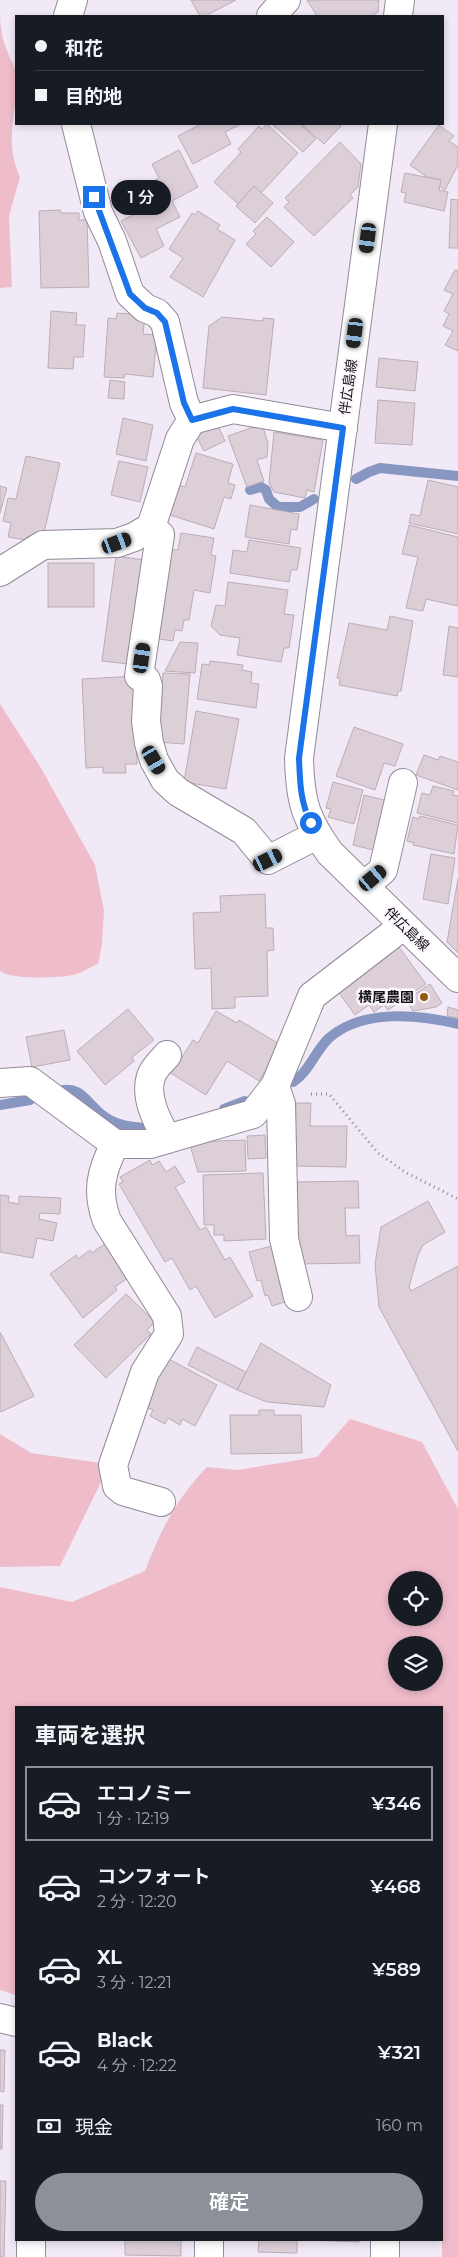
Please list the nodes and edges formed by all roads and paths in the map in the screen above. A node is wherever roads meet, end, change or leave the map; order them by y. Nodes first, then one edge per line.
1 (73, 0) edge
2 (286, 0) edge
3 (400, 0) edge
4 (68, 15) edge
5 (272, 15) edge
6 (398, 15) edge
7 (76, 125) edge
8 (383, 125) edge
9 (192, 420) junction
10 (343, 428) junction
11 (151, 526) junction
12 (0, 572) edge
13 (403, 783) dead end
14 (317, 835) junction
15 (364, 886) junction
16 (403, 926) junction
17 (458, 978) edge
18 (167, 1055) dead end
19 (0, 1083) edge
20 (277, 1090) junction
21 (162, 1129) junction
22 (115, 1144) junction
23 (458, 1199) edge
24 (298, 1297) dead end
25 (161, 1502) dead end
26 (0, 2018) edge
27 (15, 2022) edge
28 (31, 2241) edge
29 (209, 2241) edge
30 (385, 2241) edge
31 (31, 2257) edge
32 (209, 2257) edge
33 (385, 2257) edge

1 - 4 street
2 - 5 street
3 - 6 street
7 - 9 street
8 - 10 street, 伴広島線
9 - 10 street
9 - 11 street
10 - 14 street, 伴広島線
11 - 12 street
11 - 14 street
13 - 15 street
14 - 15 street, 伴広島線
15 - 16 street, 伴広島線
16 - 17 street, 伴広島線
16 - 20 street
18 - 21 street
19 - 22 street
20 - 21 street
20 - 23 path
20 - 24 street
21 - 22 street
22 - 25 street
26 - 27 street
28 - 31 street
29 - 32 street
30 - 33 street

